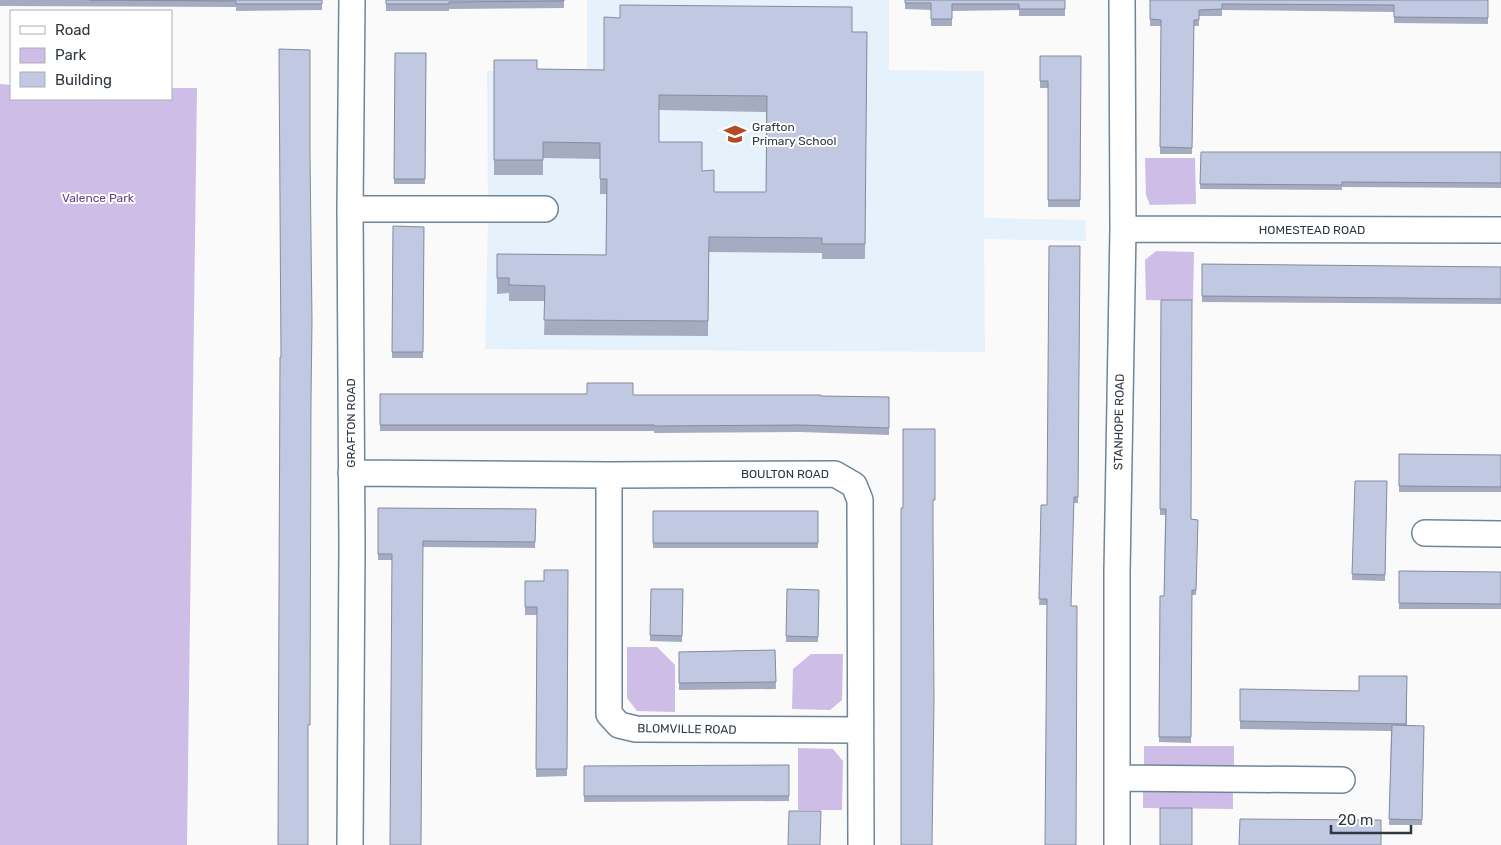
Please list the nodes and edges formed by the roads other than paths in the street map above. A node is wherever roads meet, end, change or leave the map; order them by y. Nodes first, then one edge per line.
1 (352, 0) edge
2 (1122, 0) edge
3 (350, 209) junction
4 (545, 209) dead end
5 (1123, 230) junction
6 (1501, 230) edge
7 (352, 473) junction
8 (609, 475) junction
9 (1425, 533) dead end
10 (1501, 534) edge
11 (860, 730) junction
12 (1117, 778) junction
13 (1342, 780) dead end
14 (350, 845) edge
15 (861, 845) edge
16 (1117, 845) edge

1 - 3 street, GRAFTON ROAD
2 - 5 street, STANHOPE ROAD
3 - 4 street
3 - 7 street, GRAFTON ROAD
5 - 6 street, HOMESTEAD ROAD
5 - 12 street, STANHOPE ROAD
7 - 8 street, BOULTON ROAD
7 - 14 street, GRAFTON ROAD
8 - 11 street, BOULTON ROAD
8 - 11 street, BLOMVILLE ROAD
9 - 10 street
11 - 15 street, BOULTON ROAD
12 - 13 street
12 - 16 street, STANHOPE ROAD

